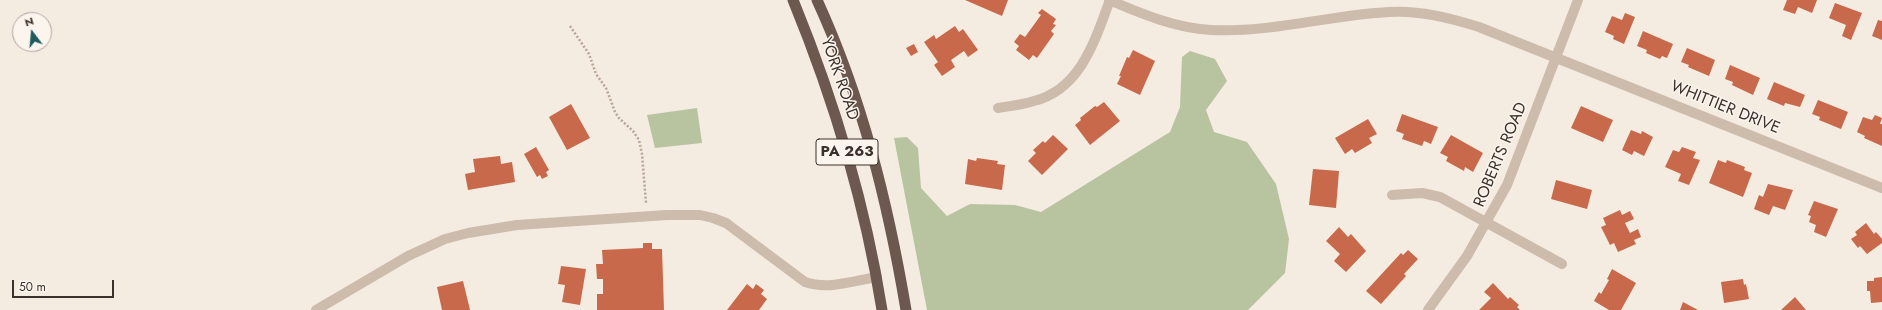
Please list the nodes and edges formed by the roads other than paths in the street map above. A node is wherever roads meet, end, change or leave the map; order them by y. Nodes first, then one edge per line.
1 (793, 0) edge
2 (817, 0) edge
3 (1110, 0) edge
4 (1578, 0) edge
5 (1556, 58) junction
6 (998, 108) dead end
7 (1882, 188) edge
8 (1392, 195) dead end
9 (1487, 223) junction
10 (1562, 264) dead end
11 (877, 277) junction
12 (316, 310) edge
13 (882, 310) edge
14 (906, 310) edge
15 (1428, 310) edge

1 - 11 highway, YORK ROAD / PA 263
2 - 14 highway, YORK ROAD / PA 263
3 - 5 street, WHITTIER DRIVE
3 - 6 street
4 - 5 street, ROBERTS ROAD
5 - 7 street, WHITTIER DRIVE
5 - 9 street, ROBERTS ROAD
8 - 9 street
9 - 10 street
9 - 15 street, ROBERTS ROAD
11 - 12 street
11 - 13 highway, YORK ROAD / PA 263

